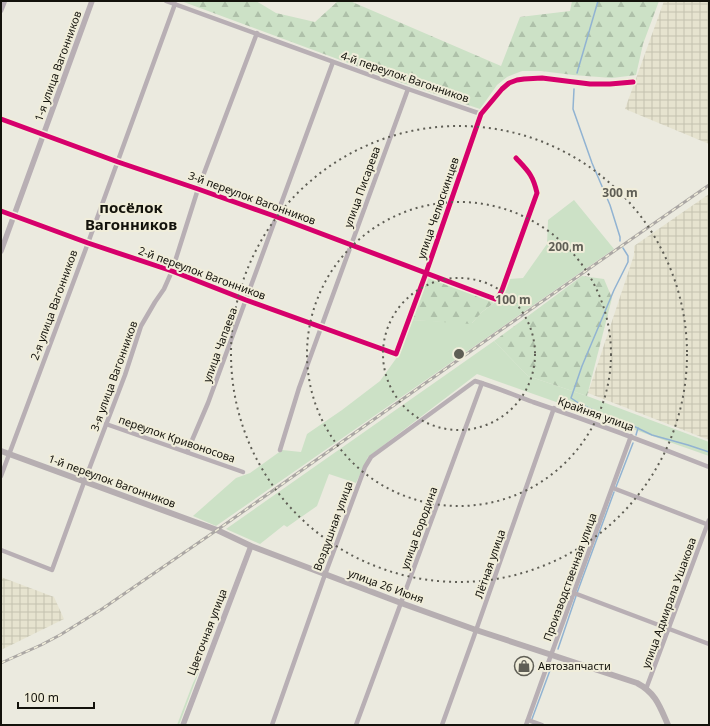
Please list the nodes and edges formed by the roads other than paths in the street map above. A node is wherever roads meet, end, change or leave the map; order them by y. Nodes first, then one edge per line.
1 (4, 1) edge
2 (92, 1) edge
3 (166, 1) edge
4 (174, 4) junction
5 (1, 11) edge
6 (257, 33) junction
7 (333, 62) junction
8 (633, 82) dead end
9 (408, 89) junction
10 (481, 114) junction
11 (1, 119) edge
12 (43, 135) junction
13 (516, 158) dead end
14 (118, 162) junction
15 (198, 189) junction
16 (1, 211) edge
17 (14, 216) junction
18 (277, 218) junction
19 (88, 243) junction
20 (351, 245) junction
21 (1, 251) edge
22 (172, 271) junction
23 (426, 273) junction
24 (246, 300) junction
25 (322, 327) junction
26 (396, 354) joint
27 (475, 381) joint
28 (482, 383) junction
29 (554, 408) junction
30 (106, 424) junction
31 (631, 436) junction
32 (280, 450) dead end
33 (1, 451) edge
34 (187, 452) junction
35 (10, 455) junction
36 (709, 467) edge
37 (243, 472) dead end
38 (1, 476) edge
39 (85, 481) junction
40 (613, 488) junction
41 (708, 523) edge
42 (217, 530) joint
43 (251, 546) junction
44 (1, 550) edge
45 (325, 574) junction
46 (574, 594) junction
47 (401, 603) junction
48 (669, 629) junction
49 (476, 630) junction
50 (709, 644) edge
51 (551, 655) junction
52 (646, 689) junction
53 (527, 722) edge
54 (183, 725) edge
55 (272, 725) edge
56 (356, 725) edge
57 (442, 725) edge
58 (542, 725) edge
59 (668, 725) edge

1 - 5 street
2 - 12 street, 1-я улица Вагонников
3 - 4 street, 4-й переулок Вагонников
4 - 6 street, 4-й переулок Вагонников
4 - 14 street, 2-я улица Вагонников
6 - 7 street, 4-й переулок Вагонников
6 - 15 street, 3-я улица Вагонников
7 - 9 street, 4-й переулок Вагонников
7 - 18 street, улица Чапаева
8 - 10 street
9 - 10 street, 4-й переулок Вагонников
9 - 20 street, улица Писарева
10 - 23 street, улица Челюскинцев
11 - 12 street, 3-й переулок Вагонников
12 - 14 street, 3-й переулок Вагонников
12 - 17 street, 1-я улица Вагонников
13 - 23 street, 3-й переулок Вагонников
14 - 15 street, 3-й переулок Вагонников
14 - 19 street, 2-я улица Вагонников
15 - 18 street, 3-й переулок Вагонников
15 - 22 street, 3-я улица Вагонников
16 - 17 street, 2-й переулок Вагонников
17 - 19 street, 2-й переулок Вагонников
17 - 21 street, 1-я улица Вагонников
18 - 20 street, 3-й переулок Вагонников
18 - 24 street, улица Чапаева
19 - 22 street, 2-й переулок Вагонников
19 - 35 street, 2-я улица Вагонников
20 - 23 street, 3-й переулок Вагонников
20 - 25 street, улица Писарева
22 - 24 street, 2-й переулок Вагонников
22 - 30 street, 3-я улица Вагонников
23 - 26 street, улица Челюскинцев
24 - 25 street, 2-й переулок Вагонников
24 - 34 street, улица Чапаева
25 - 26 street, 2-й переулок Вагонников
25 - 32 street, улица Писарева
27 - 28 street, Крайняя улица
27 - 45 street, Воздушная улица
28 - 29 street, Крайняя улица
28 - 47 street, улица Бородина
29 - 31 street, Крайняя улица
29 - 49 street, Лётная улица
30 - 34 street, переулок Кривоносова
30 - 39 street, 3-я улица Вагонников
31 - 36 street, Крайняя улица
31 - 40 street, Производственная улица
33 - 35 main road, 1-й переулок Вагонников
34 - 37 street, переулок Кривоносова
35 - 38 street, 2-я улица Вагонников
35 - 39 main road, 1-й переулок Вагонников
39 - 42 main road, 1-й переулок Вагонников
39 - 44 street, 3-я улица Вагонников
40 - 41 street, улица Адмирала Ушакова
40 - 46 street, Производственная улица
41 - 48 street, улица Адмирала Ушакова
42 - 43 main road, улица 26 Июня
43 - 45 main road, улица 26 Июня
43 - 54 street, Цветочная улица
45 - 47 main road, улица 26 Июня
45 - 55 street, Воздушная улица
46 - 48 street
46 - 51 street, Производственная улица
47 - 49 main road, улица 26 Июня
47 - 56 street, улица Бородина
48 - 50 street
48 - 52 street, улица Адмирала Ушакова
49 - 51 main road, улица 26 Июня
49 - 57 street, Лётная улица
51 - 52 main road, улица 26 Июня
51 - 53 street, Производственная улица
52 - 59 main road
53 - 58 street

